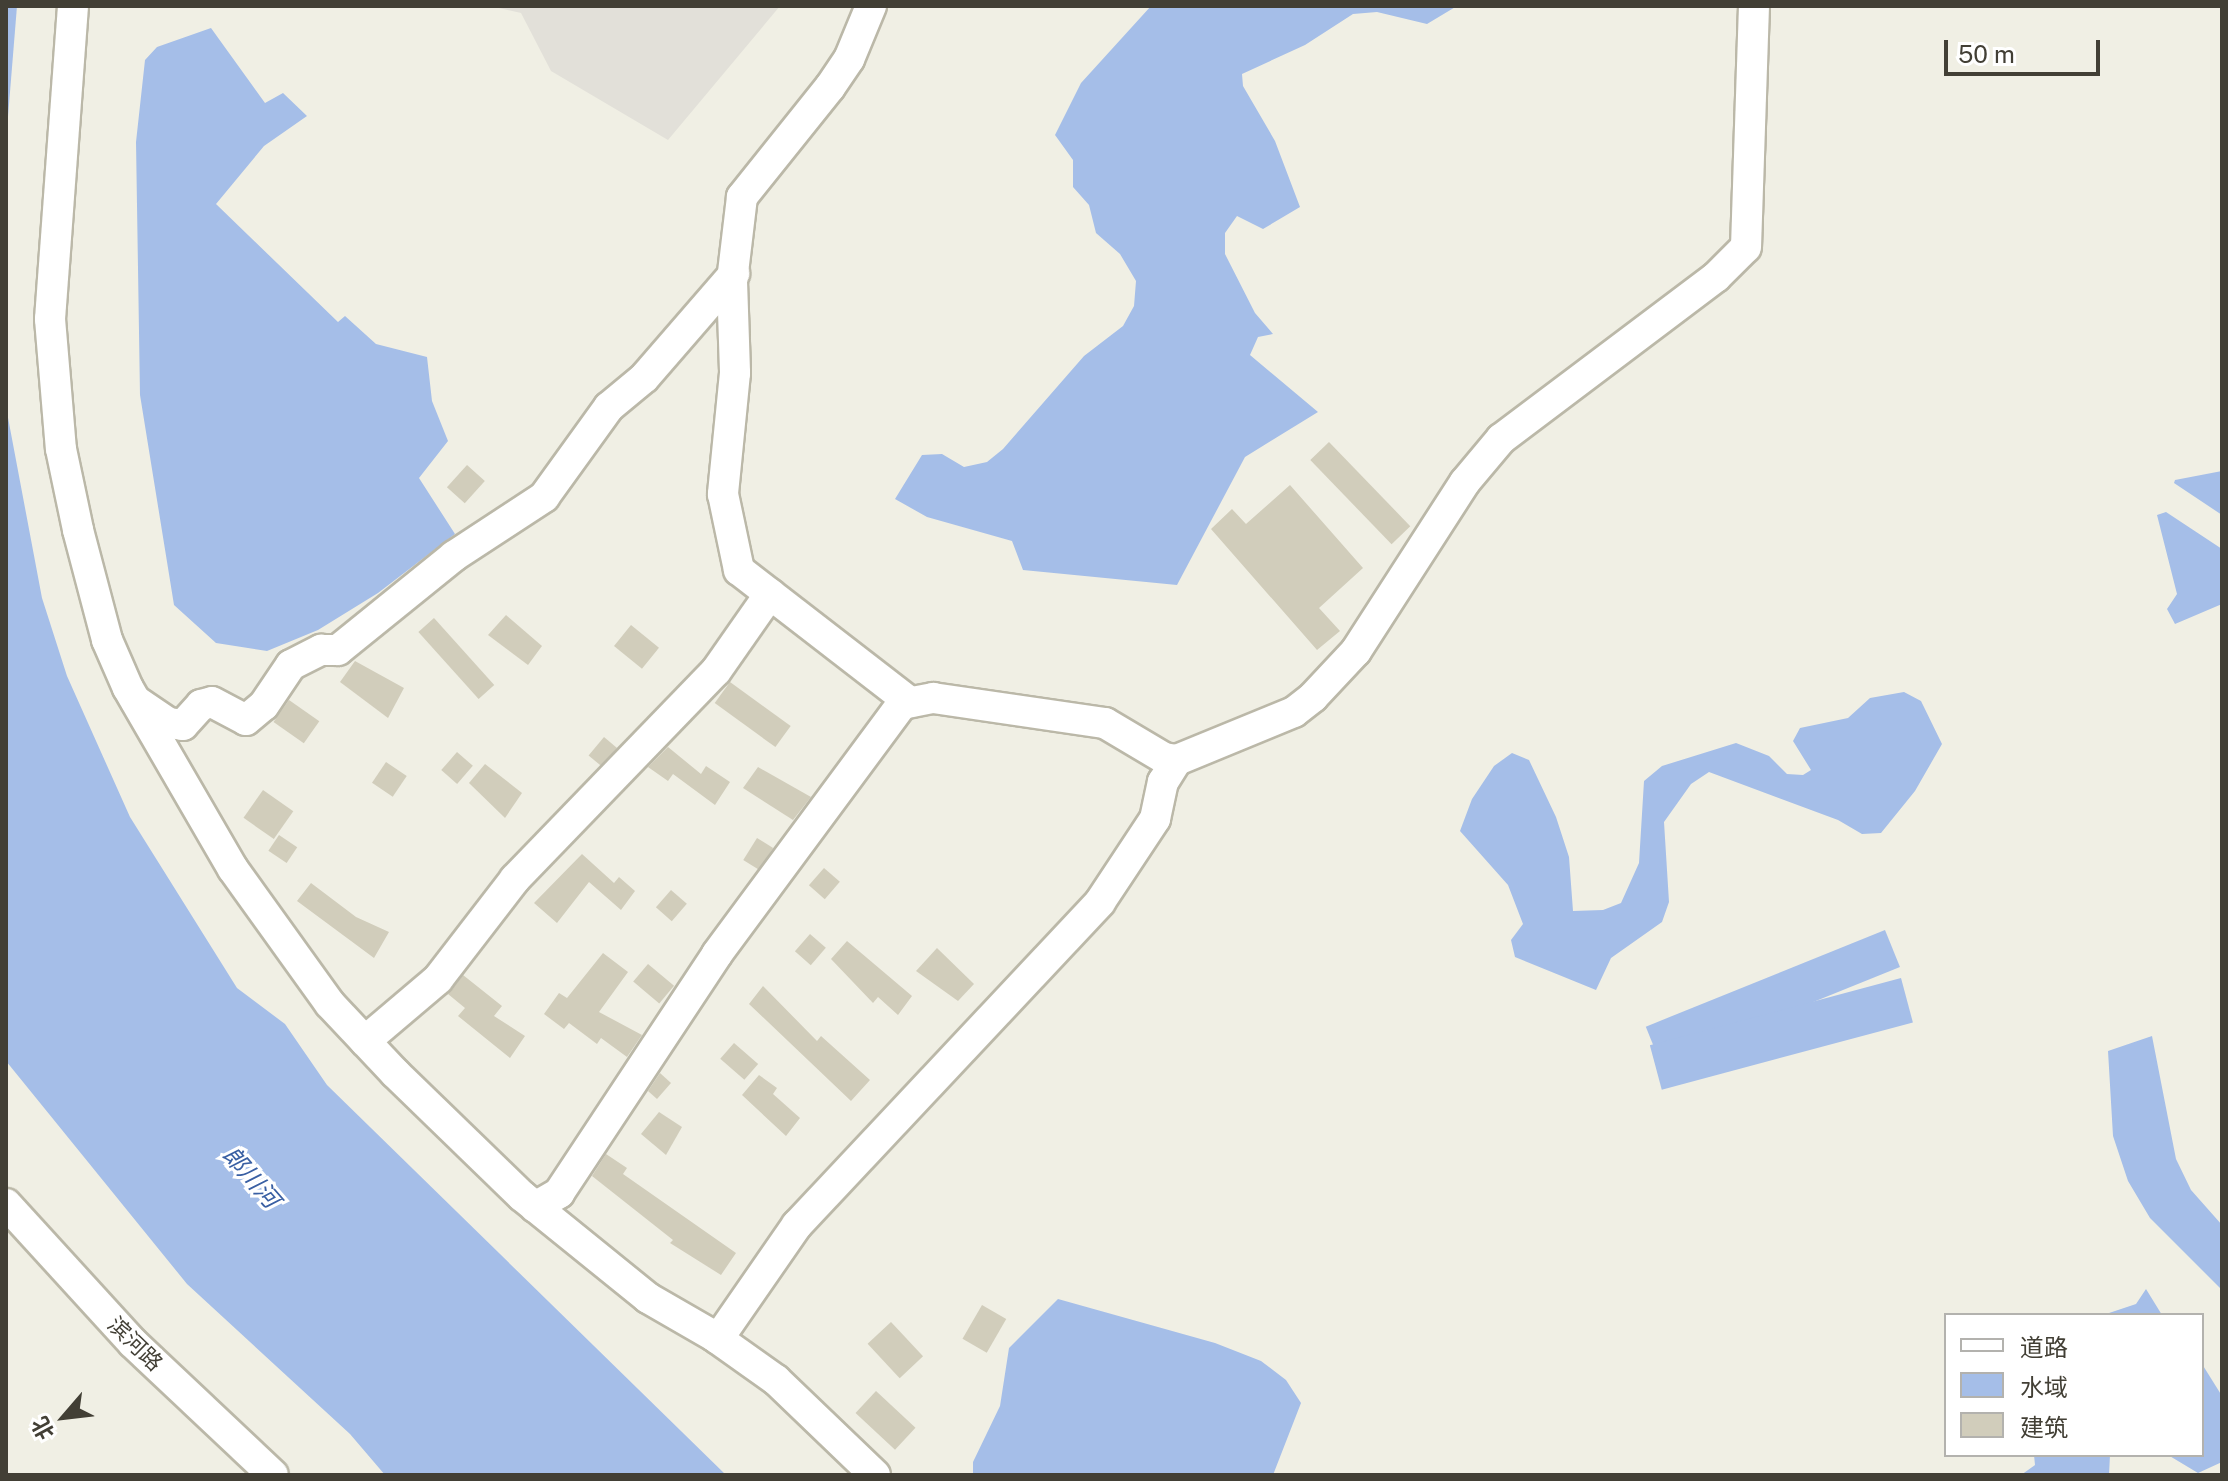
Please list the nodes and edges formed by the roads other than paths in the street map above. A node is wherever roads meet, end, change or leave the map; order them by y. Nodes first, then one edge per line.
1 (73, 6) edge
2 (871, 6) edge
3 (1754, 6) edge
4 (734, 274) junction
5 (770, 594) junction
6 (134, 700) junction
7 (910, 702) junction
8 (1177, 760) junction
9 (365, 1041) junction
10 (6, 1204) edge
11 (535, 1207) junction
12 (718, 1339) junction
13 (273, 1475) edge
14 (875, 1475) edge

1 - 6 street
2 - 4 street
3 - 8 street
4 - 5 street
4 - 6 street
5 - 7 street
5 - 9 street
6 - 9 street
7 - 8 street
7 - 11 street
8 - 12 street
9 - 11 street
10 - 13 street, 滨河路
11 - 12 street
12 - 14 street

